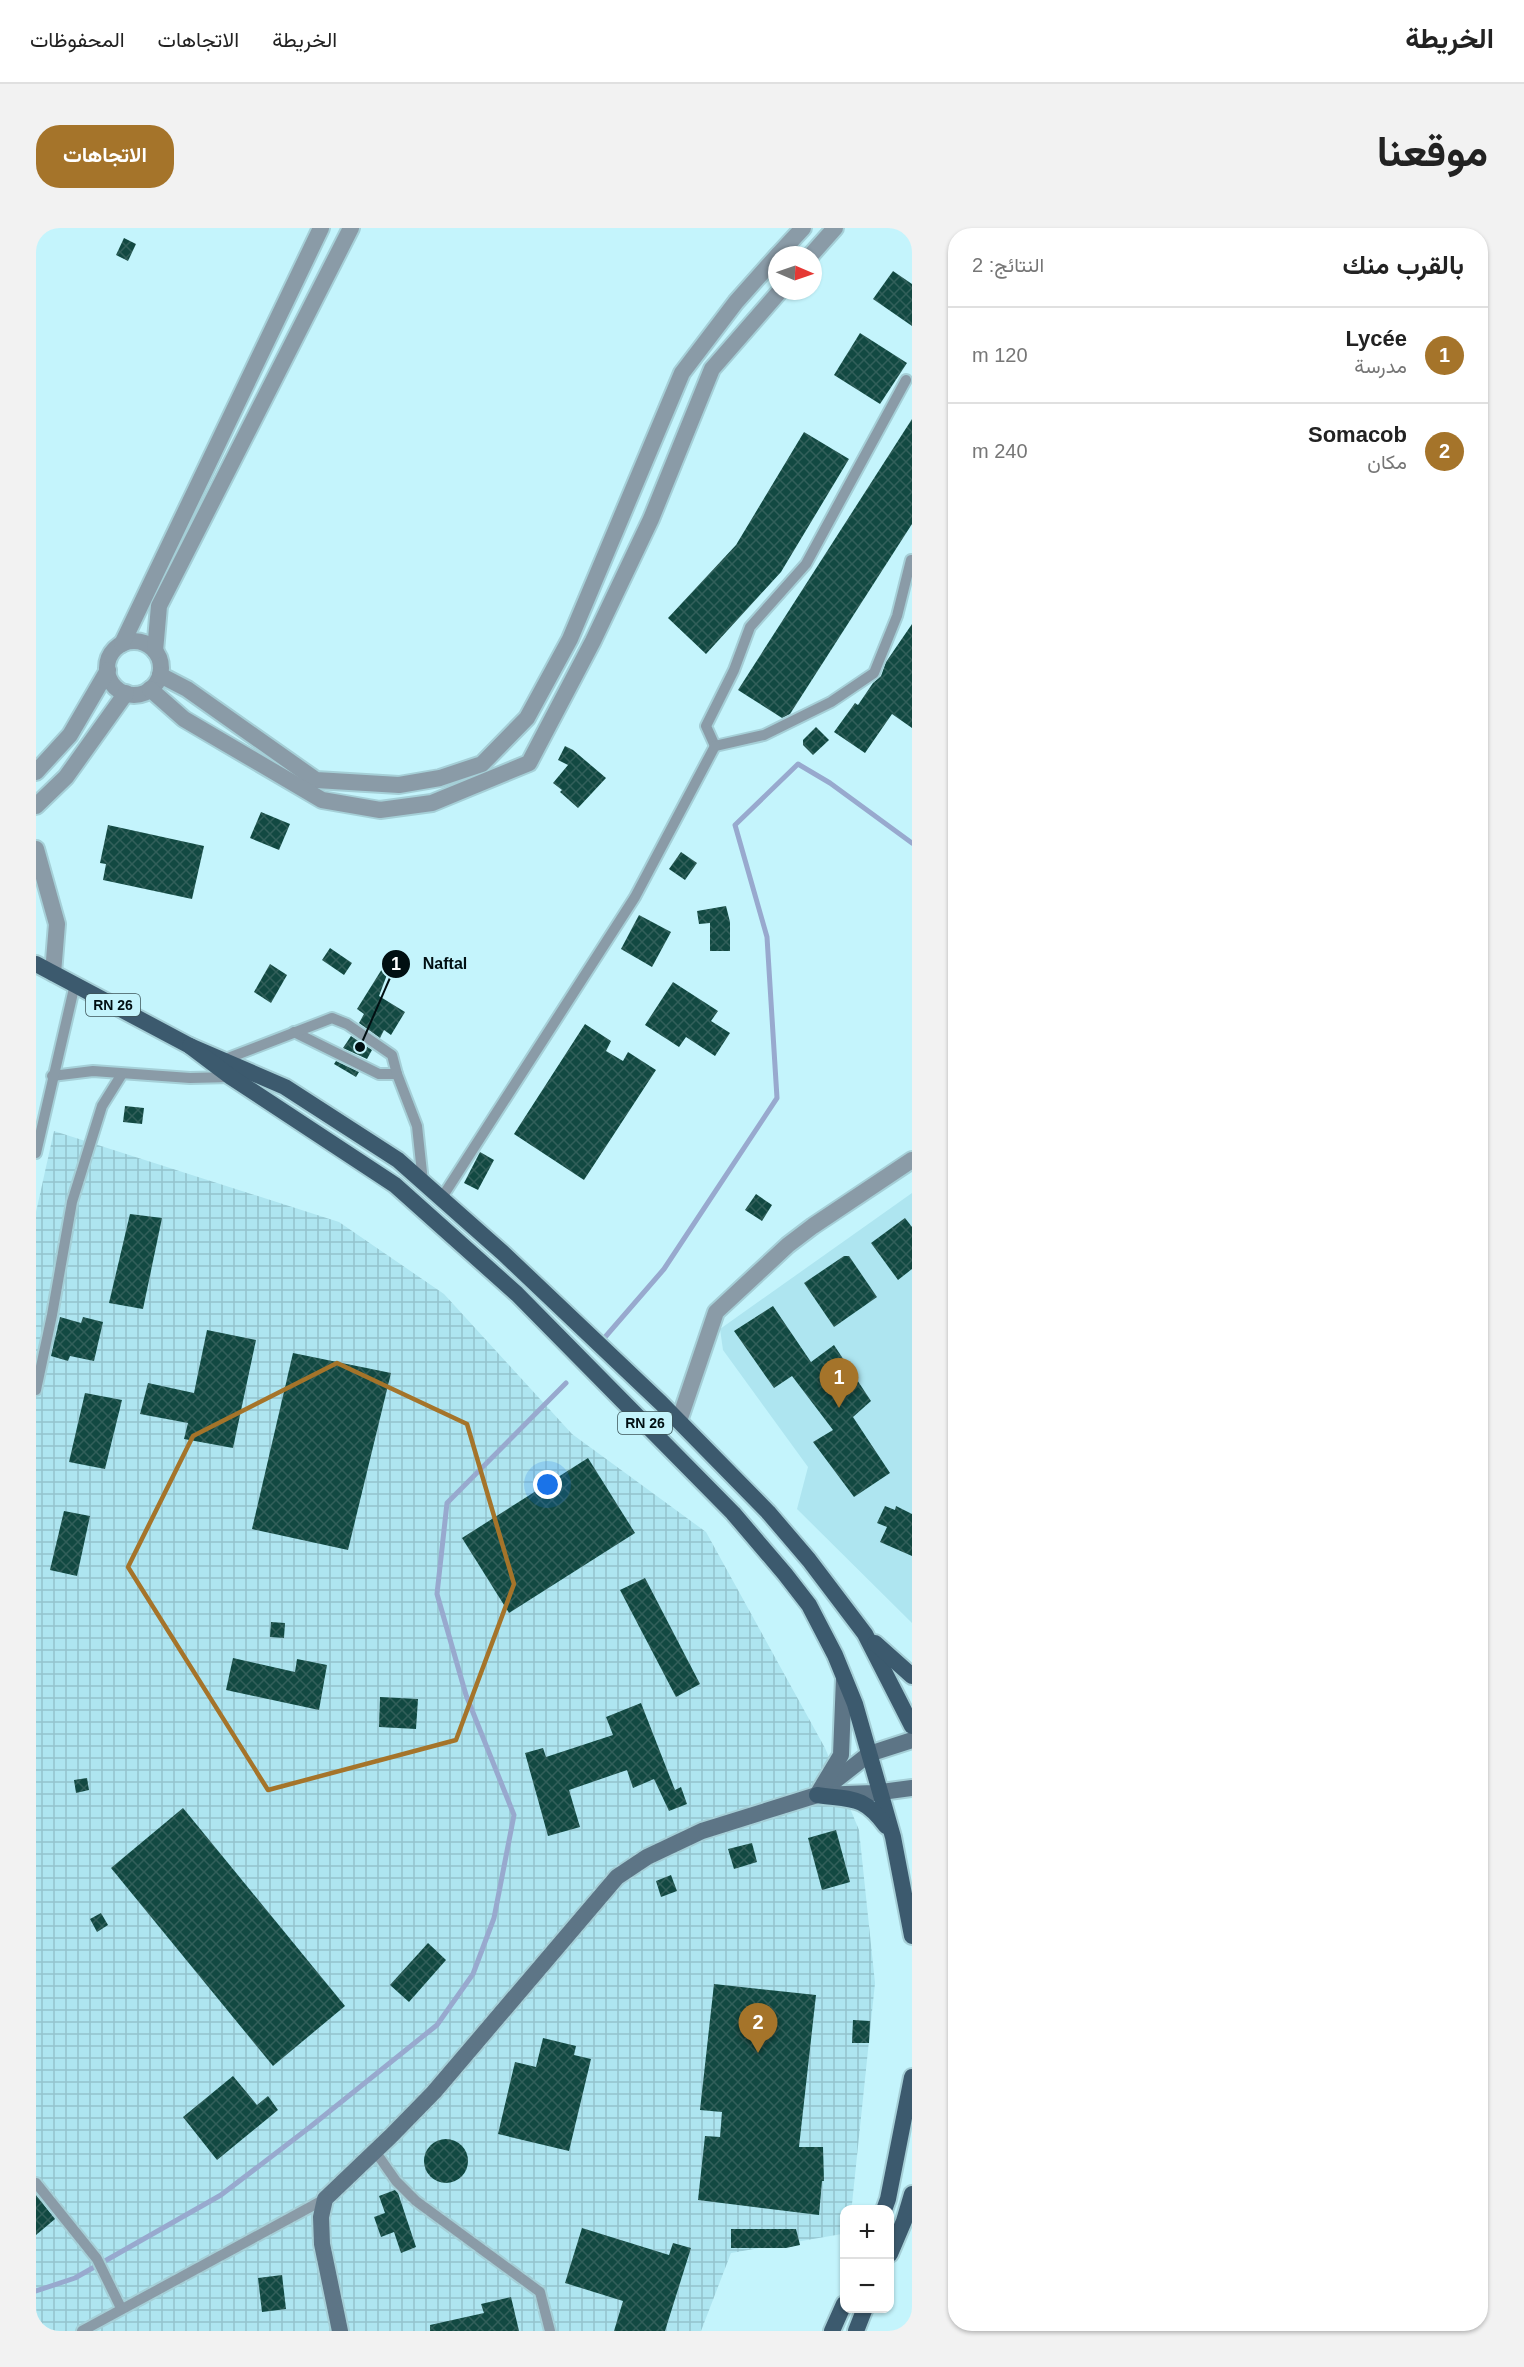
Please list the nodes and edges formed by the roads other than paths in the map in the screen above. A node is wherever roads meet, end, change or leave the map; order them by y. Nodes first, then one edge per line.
1 (321, 228) edge
2 (351, 228) edge
3 (803, 228) edge
4 (835, 228) edge
5 (787, 246) edge
6 (819, 246) edge
7 (768, 267) edge
8 (772, 300) edge
9 (906, 380) dead end
10 (911, 560) edge
11 (122, 644) junction
12 (155, 651) junction
13 (108, 670) junction
14 (160, 675) junction
15 (150, 689) junction
16 (126, 693) junction
17 (715, 746) junction
18 (36, 772) edge
19 (36, 806) edge
20 (36, 849) edge
21 (36, 964) edge
22 (52, 972) junction
23 (75, 984) junction
24 (294, 1032) junction
25 (190, 1046) junction
26 (223, 1060) junction
27 (122, 1074) junction
28 (397, 1074) junction
29 (52, 1076) junction
30 (231, 1077) junction
31 (36, 1153) edge
32 (912, 1160) edge
33 (423, 1182) junction
34 (441, 1199) junction
35 (36, 1390) edge
36 (679, 1421) junction
37 (865, 1634) junction
38 (912, 1676) edge
39 (844, 1678) junction
40 (912, 1726) edge
41 (912, 1740) edge
42 (869, 1754) junction
43 (912, 1788) edge
44 (880, 1792) junction
45 (817, 1795) junction
46 (893, 1837) junction
47 (912, 1936) edge
48 (912, 2077) edge
49 (375, 2151) junction
50 (36, 2183) edge
51 (912, 2194) edge
52 (326, 2199) junction
53 (886, 2205) edge
54 (894, 2245) edge
55 (121, 2308) junction
56 (840, 2313) edge
57 (864, 2313) edge
58 (82, 2331) edge
59 (340, 2331) edge
60 (550, 2331) edge
61 (832, 2331) edge
62 (856, 2331) edge

1 - 11 street
2 - 12 street
3 - 5 street
4 - 6 street
7 - 14 street
8 - 15 street
9 - 17 lane
10 - 17 lane
11 - 12 street
11 - 13 street
12 - 14 street
13 - 16 street
13 - 18 street
14 - 15 street
15 - 16 street
16 - 19 street
17 - 34 lane
20 - 22 street
21 - 22 main road, RN 26
22 - 23 main road, RN 26
23 - 25 main road, RN 26
23 - 29 lane
24 - 26 lane
24 - 28 lane
24 - 28 lane
25 - 26 main road, RN 26
25 - 30 main road, RN 26
26 - 33 main road, RN 26
27 - 29 lane
27 - 30 lane
27 - 35 lane
28 - 33 lane
29 - 31 lane
30 - 39 main road, RN 26
32 - 36 street
33 - 34 main road, RN 26
34 - 36 main road, RN 26
36 - 37 main road, RN 26
37 - 38 main road
37 - 40 main road, RN 26
39 - 42 main road, RN 26
39 - 45 main road
41 - 42 main road
42 - 44 main road, RN 26
42 - 45 main road
43 - 44 main road
44 - 45 main road
44 - 46 main road, RN 26
45 - 46 main road
45 - 49 main road
46 - 47 main road, RN 26
48 - 53 main road
49 - 52 main road
49 - 60 lane
50 - 55 lane
51 - 54 main road
52 - 55 lane
52 - 59 main road
55 - 58 lane
56 - 61 main road
57 - 62 main road

